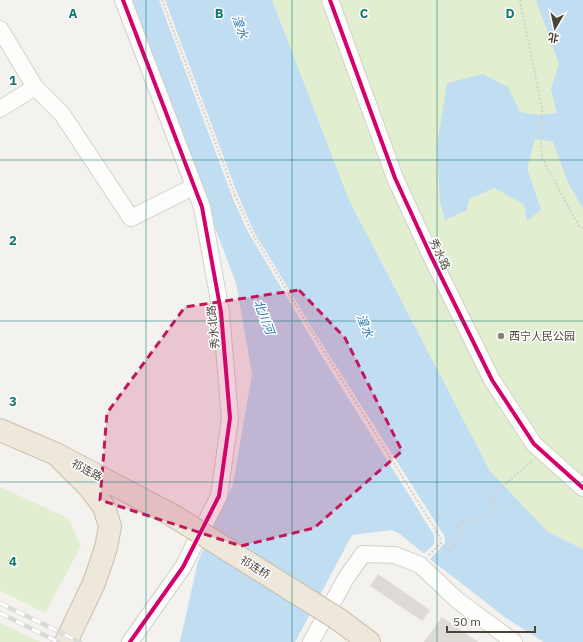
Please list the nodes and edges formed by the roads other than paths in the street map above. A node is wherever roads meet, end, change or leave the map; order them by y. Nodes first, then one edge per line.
1 (123, 0) edge
2 (330, 0) edge
3 (0, 29) edge
4 (35, 87) junction
5 (0, 109) edge
6 (193, 186) junction
7 (0, 430) edge
8 (56, 454) junction
9 (583, 488) edge
10 (172, 515) joint
11 (66, 642) edge
12 (130, 642) edge
13 (311, 642) edge
14 (369, 642) edge
15 (514, 642) edge

1 - 6 street, 秀水北路
2 - 9 street, 秀水路
3 - 4 street
4 - 5 street
4 - 6 street
6 - 12 street, 秀水北路
7 - 8 highway, 祁连路
8 - 10 highway, 祁连路
8 - 11 highway
10 - 14 highway, 祁连桥, bridge
13 - 15 street

